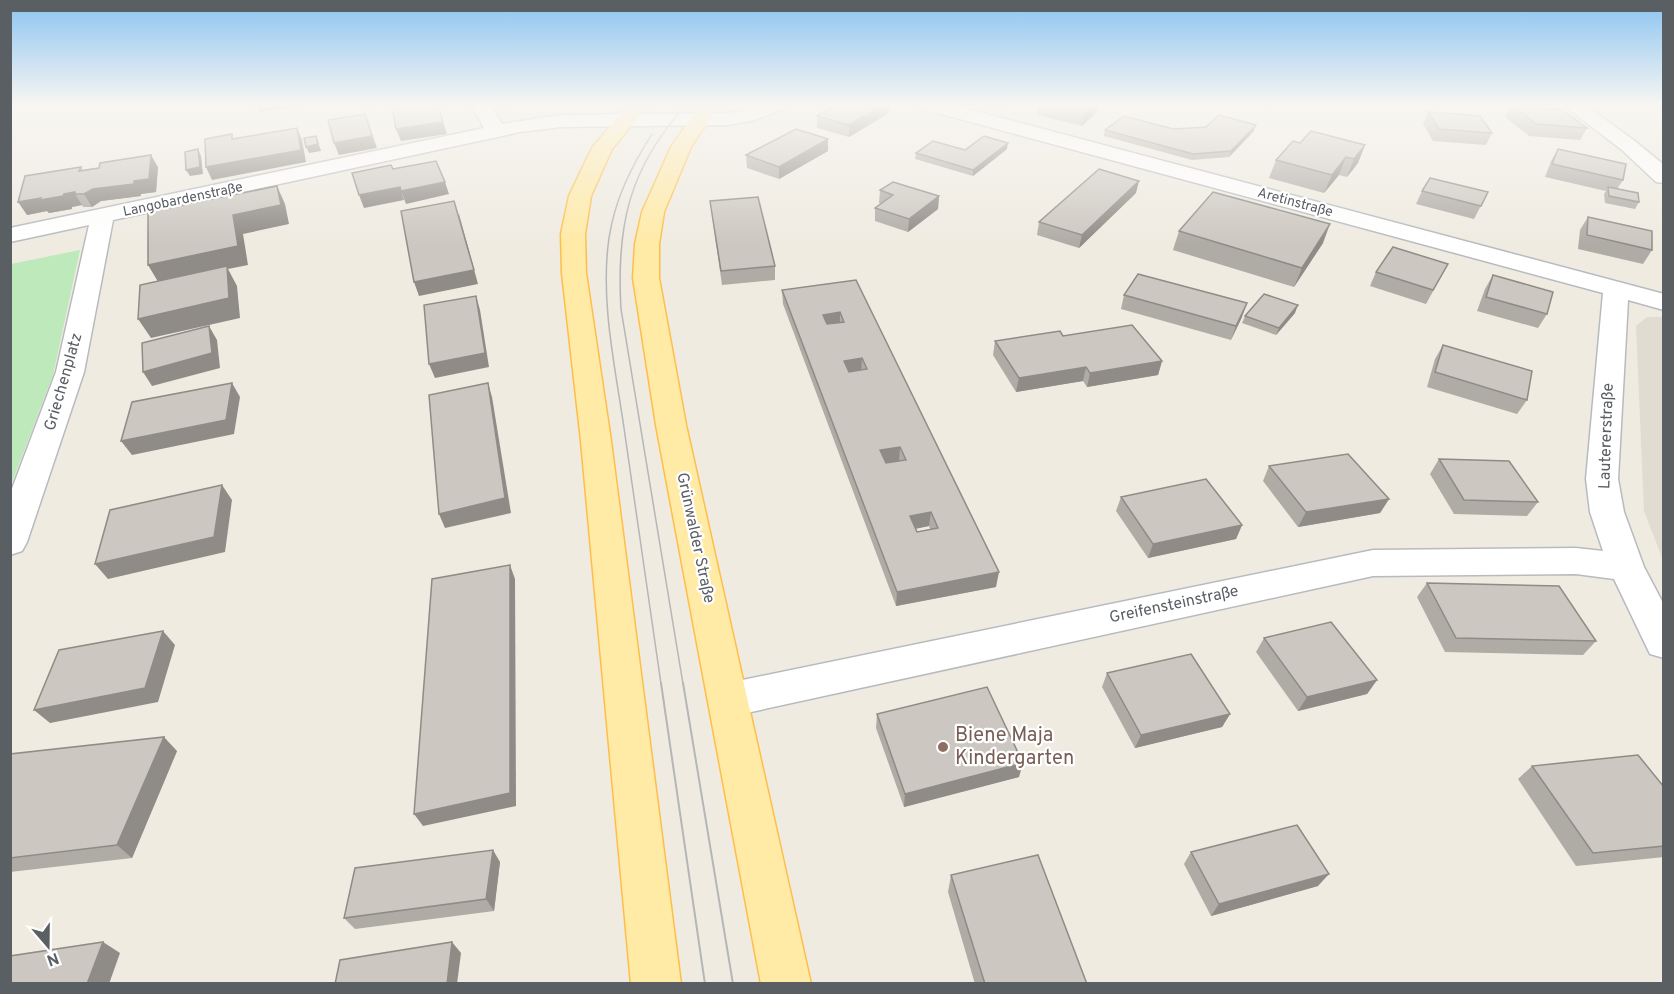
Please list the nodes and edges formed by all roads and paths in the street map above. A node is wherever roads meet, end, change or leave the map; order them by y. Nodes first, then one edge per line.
1 (407, 150) edge
2 (601, 150) edge
3 (680, 150) edge
4 (1098, 150) edge
5 (1634, 150) edge
6 (1664, 177) edge
7 (102, 217) junction
8 (10, 235) edge
9 (1616, 290) junction
10 (1664, 302) edge
11 (10, 542) edge
12 (1626, 567) junction
13 (1664, 643) edge
14 (728, 700) junction
15 (656, 984) edge
16 (786, 984) edge

1 - 7 street, Langobardenstraße
2 - 15 main road
3 - 14 main road, Grünwalder Straße
4 - 9 street, Aretinstraße
5 - 6 street
7 - 8 street, Langobardenstraße
7 - 11 street, Griechenplatz
9 - 10 street, Aretinstraße
9 - 12 street, Lautererstraße
12 - 13 street, Lautererstraße
12 - 14 street, Greifensteinstraße
14 - 16 main road, Grünwalder Straße

